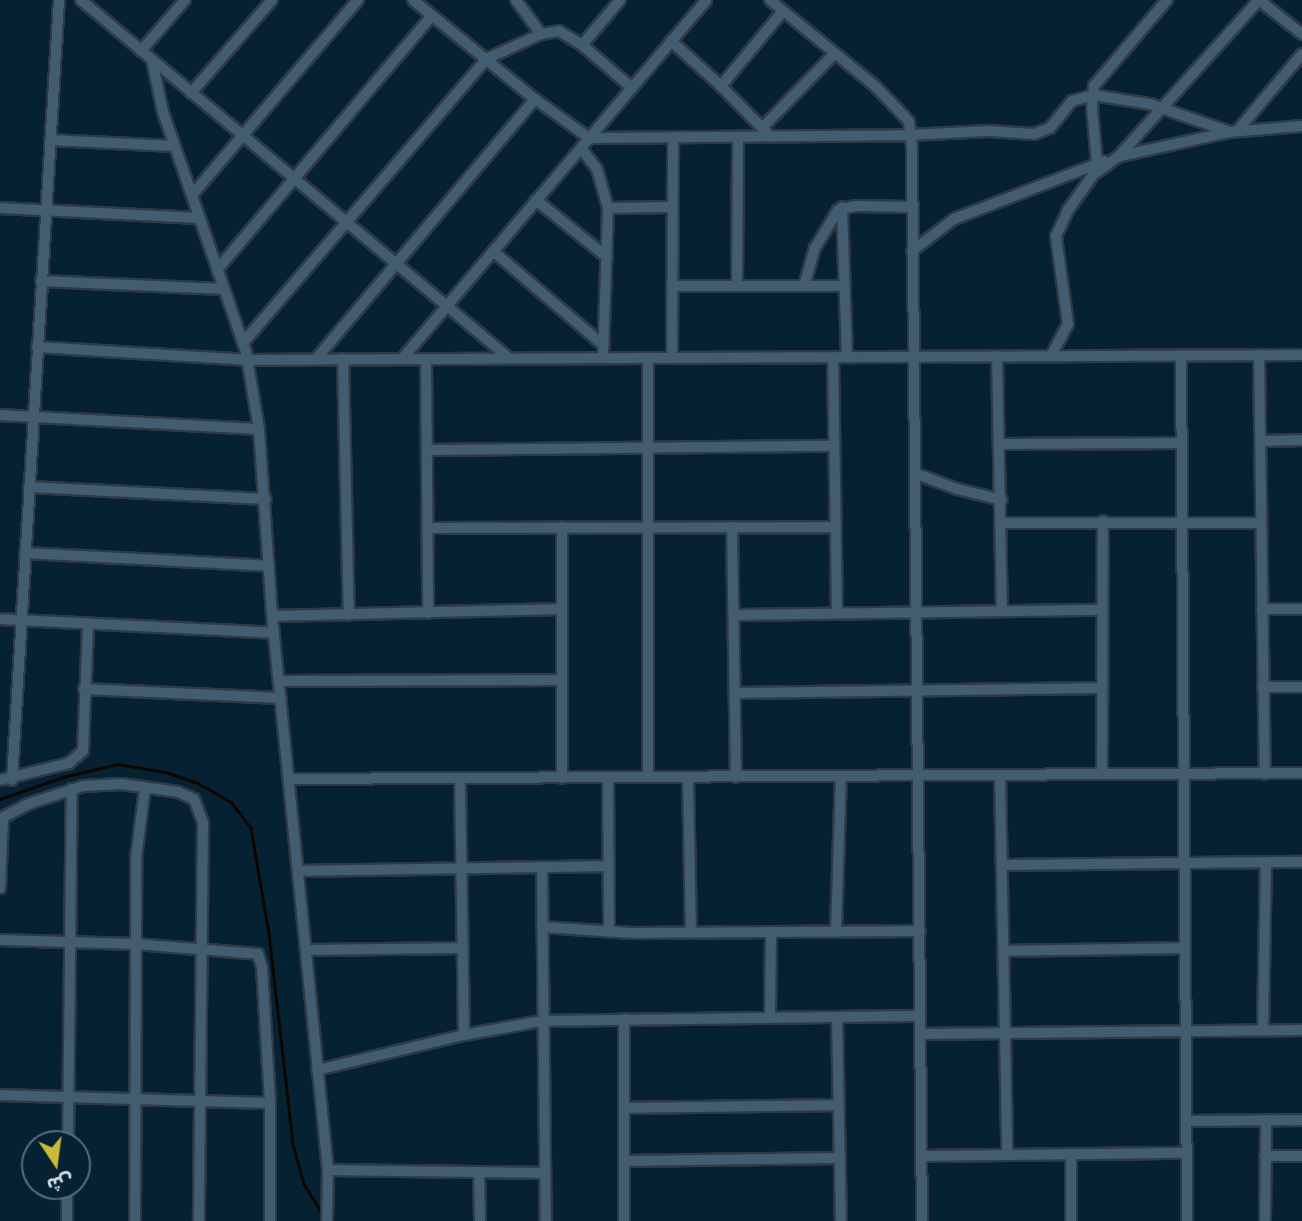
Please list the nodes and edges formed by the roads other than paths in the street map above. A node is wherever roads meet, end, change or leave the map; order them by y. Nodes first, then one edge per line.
1 (59, 0) edge
2 (81, 0) edge
3 (184, 0) edge
4 (272, 0) edge
5 (358, 0) edge
6 (413, 0) edge
7 (516, 0) edge
8 (620, 0) edge
9 (706, 0) edge
10 (770, 0) edge
11 (1167, 0) edge
12 (1259, 0) edge
13 (94, 4) edge
14 (783, 11) junction
15 (432, 16) junction
16 (541, 34) junction
17 (1302, 34) edge
18 (671, 41) junction
19 (582, 45) junction
20 (141, 51) junction
21 (834, 54) junction
22 (1302, 54) edge
23 (486, 59) junction
24 (152, 60) junction
25 (722, 86) junction
26 (632, 88) junction
27 (191, 93) junction
28 (1093, 95) junction
29 (535, 99) junction
30 (1162, 108) junction
31 (1302, 126) edge
32 (762, 128) junction
33 (1234, 131) junction
34 (911, 135) junction
35 (243, 136) junction
36 (673, 137) junction
37 (738, 137) junction
38 (771, 137) junction
39 (589, 138) junction
40 (50, 140) junction
41 (174, 146) junction
42 (581, 148) junction
43 (1118, 157) junction
44 (1097, 163) junction
45 (294, 179) junction
46 (192, 195) junction
47 (536, 200) junction
48 (673, 207) junction
49 (842, 207) junction
50 (912, 207) junction
51 (0, 208) edge
52 (608, 208) junction
53 (46, 210) junction
54 (199, 218) junction
55 (346, 223) junction
56 (493, 251) junction
57 (912, 251) junction
58 (607, 257) junction
59 (396, 264) junction
60 (217, 270) junction
61 (41, 281) junction
62 (672, 286) junction
63 (737, 286) junction
64 (804, 286) junction
65 (843, 286) junction
66 (223, 289) junction
67 (447, 307) junction
68 (243, 344) junction
69 (603, 345) junction
70 (37, 347) junction
71 (1181, 355) junction
72 (1259, 355) junction
73 (1302, 355) edge
74 (915, 356) junction
75 (998, 356) junction
76 (1051, 356) junction
77 (847, 357) junction
78 (509, 358) junction
79 (603, 358) junction
80 (648, 358) junction
81 (672, 358) junction
82 (833, 358) junction
83 (316, 359) junction
84 (343, 359) junction
85 (402, 359) junction
86 (426, 359) junction
87 (247, 360) junction
88 (0, 415) edge
89 (33, 417) junction
90 (259, 429) junction
91 (1302, 440) edge
92 (1260, 441) junction
93 (1181, 443) junction
94 (1001, 444) junction
95 (834, 446) junction
96 (648, 448) junction
97 (427, 450) junction
98 (917, 474) junction
99 (29, 487) junction
100 (266, 499) junction
101 (1002, 500) junction
102 (1102, 521) junction
103 (1183, 522) junction
104 (1003, 523) junction
105 (1261, 523) junction
106 (562, 527) junction
107 (648, 527) junction
108 (732, 527) junction
109 (836, 527) junction
110 (428, 528) junction
111 (25, 553) junction
112 (269, 566) junction
113 (561, 609) junction
114 (1262, 609) junction
115 (1302, 609) edge
116 (1101, 610) junction
117 (1002, 611) junction
118 (837, 612) junction
119 (428, 613) junction
120 (916, 613) junction
121 (349, 615) junction
122 (734, 615) junction
123 (272, 616) junction
124 (0, 619) edge
125 (21, 620) junction
126 (88, 625) junction
127 (274, 633) junction
128 (561, 680) junction
129 (279, 681) junction
130 (1263, 687) junction
131 (1302, 687) edge
132 (1102, 688) junction
133 (84, 689) junction
134 (918, 690) junction
135 (735, 693) junction
136 (281, 698) junction
137 (1184, 773) junction
138 (1302, 773) edge
139 (1102, 774) junction
140 (1265, 774) junction
141 (919, 775) junction
142 (1000, 775) junction
143 (841, 776) junction
144 (648, 777) junction
145 (688, 777) junction
146 (737, 777) junction
147 (562, 778) junction
148 (607, 778) junction
149 (290, 779) junction
150 (460, 779) junction
151 (0, 780) edge
152 (12, 780) junction
153 (145, 788) junction
154 (72, 789) junction
155 (1, 819) edge
156 (1302, 862) edge
157 (1185, 863) junction
158 (1266, 863) junction
159 (1003, 865) junction
160 (608, 866) junction
161 (462, 867) junction
162 (542, 867) junction
163 (300, 871) junction
164 (0, 888) edge
165 (542, 927) junction
166 (920, 931) junction
167 (836, 932) junction
168 (609, 933) junction
169 (691, 933) junction
170 (771, 933) junction
171 (0, 940) edge
172 (71, 942) junction
173 (135, 944) junction
174 (201, 948) junction
175 (463, 948) junction
176 (1185, 948) junction
177 (306, 950) junction
178 (1004, 951) junction
179 (920, 1016) junction
180 (770, 1017) junction
181 (837, 1017) junction
182 (624, 1019) junction
183 (542, 1021) junction
184 (1263, 1030) junction
185 (1302, 1030) edge
186 (1185, 1032) junction
187 (1005, 1033) junction
188 (921, 1034) junction
189 (464, 1035) junction
190 (317, 1070) junction
191 (0, 1095) edge
192 (68, 1098) junction
193 (134, 1099) junction
194 (201, 1100) junction
195 (270, 1103) junction
196 (838, 1105) junction
197 (624, 1108) junction
198 (1302, 1120) edge
199 (1186, 1121) junction
200 (1266, 1121) junction
201 (68, 1130) edge
202 (1186, 1153) junction
203 (1071, 1154) junction
204 (1007, 1155) junction
205 (922, 1156) junction
206 (1265, 1156) junction
207 (1302, 1156) edge
208 (840, 1158) junction
209 (624, 1161) junction
210 (328, 1170) junction
211 (479, 1172) junction
212 (545, 1173) junction
213 (67, 1200) edge
214 (67, 1221) edge
215 (135, 1221) edge
216 (199, 1221) edge
217 (270, 1221) edge
218 (327, 1221) edge
219 (480, 1221) edge
220 (546, 1221) edge
221 (624, 1221) edge
222 (841, 1221) edge
223 (922, 1221) edge
224 (1071, 1221) edge
225 (1187, 1221) edge
226 (1265, 1221) edge

1 - 40 street
2 - 13 street
3 - 20 street
4 - 27 street
5 - 35 street
6 - 15 street
7 - 16 street
8 - 19 street
9 - 18 street
10 - 14 street
11 - 28 street
12 - 17 street
12 - 30 street
13 - 20 street
14 - 21 street
14 - 25 street
15 - 23 street
15 - 45 street
16 - 19 street
16 - 23 street
18 - 25 street
18 - 26 street
19 - 26 street
20 - 24 street
21 - 32 street
21 - 34 street
22 - 33 street
23 - 29 street
23 - 55 street
24 - 27 street
24 - 41 street
25 - 32 street
26 - 39 street
27 - 35 street
28 - 30 street
28 - 34 street
28 - 44 street
29 - 39 street
29 - 59 street
30 - 33 street
30 - 43 street
31 - 33 street
32 - 38 street
33 - 43 street
34 - 38 street
34 - 50 street
35 - 45 street
35 - 46 street
36 - 37 street
36 - 39 street
36 - 48 street
37 - 38 street
37 - 63 street
39 - 42 street
40 - 41 street
40 - 53 street
41 - 46 street
42 - 47 street
42 - 52 street
43 - 44 street
43 - 76 street
44 - 57 street
45 - 55 street
45 - 60 street
46 - 54 street
47 - 56 street
47 - 58 street
48 - 52 street
48 - 62 street
49 - 50 street
49 - 64 street
49 - 65 street
50 - 57 street
51 - 53 street
52 - 58 street
53 - 54 street
53 - 61 street
54 - 60 street
55 - 59 street
55 - 68 street
56 - 67 street
56 - 69 street
57 - 74 street
58 - 69 street
59 - 67 street
59 - 83 street
60 - 66 street
61 - 66 street
61 - 70 street
62 - 63 street
62 - 81 street
63 - 64 street
64 - 65 street
65 - 77 street
66 - 68 street
67 - 78 street
67 - 85 street
68 - 87 street
69 - 79 street
70 - 87 street
70 - 89 street
71 - 72 street
71 - 76 street
71 - 93 street
72 - 73 street
72 - 92 street
74 - 75 street
74 - 77 street
74 - 98 street
75 - 76 street
75 - 94 street
77 - 82 street
78 - 79 street
78 - 86 street
79 - 80 street
80 - 81 street
80 - 96 street
81 - 82 street
82 - 95 street
83 - 84 street
83 - 87 street
84 - 85 street
84 - 121 street
85 - 86 street
86 - 97 street
87 - 90 street
88 - 89 street
89 - 90 street
89 - 99 street
90 - 100 street
91 - 92 street
92 - 105 street
93 - 94 street
93 - 103 street
94 - 101 street
95 - 96 street
95 - 109 street
96 - 97 street
96 - 107 street
97 - 110 street
98 - 101 street
98 - 120 street
99 - 100 street
99 - 111 street
100 - 112 street
101 - 104 street
102 - 103 street
102 - 104 street
102 - 116 street
103 - 105 street
103 - 137 street
104 - 117 street
105 - 114 street
106 - 107 street
106 - 110 street
106 - 113 street
107 - 108 street
107 - 144 street
108 - 109 street
108 - 122 street
109 - 118 street
110 - 119 street
111 - 112 street
111 - 125 street
112 - 123 street
113 - 119 street
113 - 128 street
114 - 115 street
114 - 130 street
116 - 117 street
116 - 132 street
117 - 120 street
118 - 120 street
118 - 122 street
119 - 121 street
120 - 134 street
121 - 123 street
122 - 135 street
123 - 127 street
124 - 125 street
125 - 126 street
125 - 152 street
126 - 127 street
126 - 133 street
127 - 129 street
128 - 129 street
128 - 147 street
129 - 136 street
130 - 131 street
130 - 140 street
132 - 134 street
132 - 139 street
133 - 136 street
133 - 152 street
134 - 135 street
134 - 141 street
135 - 146 street
136 - 149 street
137 - 139 street
137 - 140 street
137 - 157 street
138 - 140 street
139 - 142 street
141 - 142 street
141 - 143 street
141 - 166 street
142 - 159 street
143 - 146 street
143 - 167 street
144 - 145 street
144 - 148 street
145 - 146 street
145 - 169 street
147 - 148 street
147 - 150 street
148 - 160 street
149 - 150 street
149 - 163 street
150 - 161 street
151 - 152 street
153 - 154 street
153 - 173 street
153 - 174 street
154 - 155 street
154 - 172 street
155 - 164 street
156 - 158 street
157 - 158 street
157 - 159 street
157 - 176 street
158 - 184 street
159 - 178 street
160 - 162 street
160 - 168 street
161 - 162 street
161 - 163 street
161 - 175 street
162 - 165 street
163 - 177 street
165 - 168 street
165 - 183 street
166 - 167 street
166 - 179 street
167 - 170 street
168 - 169 street
169 - 170 street
170 - 180 street
171 - 172 street
172 - 173 street
172 - 192 street
173 - 174 street
173 - 193 street
174 - 194 street
174 - 195 street
175 - 177 street
175 - 189 street
176 - 178 street
176 - 186 street
177 - 190 street
178 - 187 street
179 - 181 street
179 - 188 street
180 - 181 street
180 - 182 street
181 - 196 street
182 - 183 street
182 - 197 street
183 - 189 street
183 - 212 street
184 - 185 street
184 - 186 street
186 - 187 street
186 - 199 street
187 - 188 street
187 - 204 street
188 - 205 street
189 - 190 street
190 - 210 street
191 - 192 street
192 - 193 street
192 - 201 street
193 - 194 street
193 - 215 street
194 - 195 street
194 - 216 street
195 - 217 street
196 - 197 street
196 - 208 street
197 - 209 street
198 - 200 street
199 - 200 street
199 - 202 street
200 - 206 street
202 - 203 street
202 - 225 street
203 - 204 street
203 - 224 street
204 - 205 street
205 - 223 street
206 - 207 street
206 - 226 street
208 - 209 street
208 - 222 street
209 - 221 street
210 - 211 street
210 - 218 street
211 - 212 street
211 - 219 street
212 - 220 street
213 - 214 street

